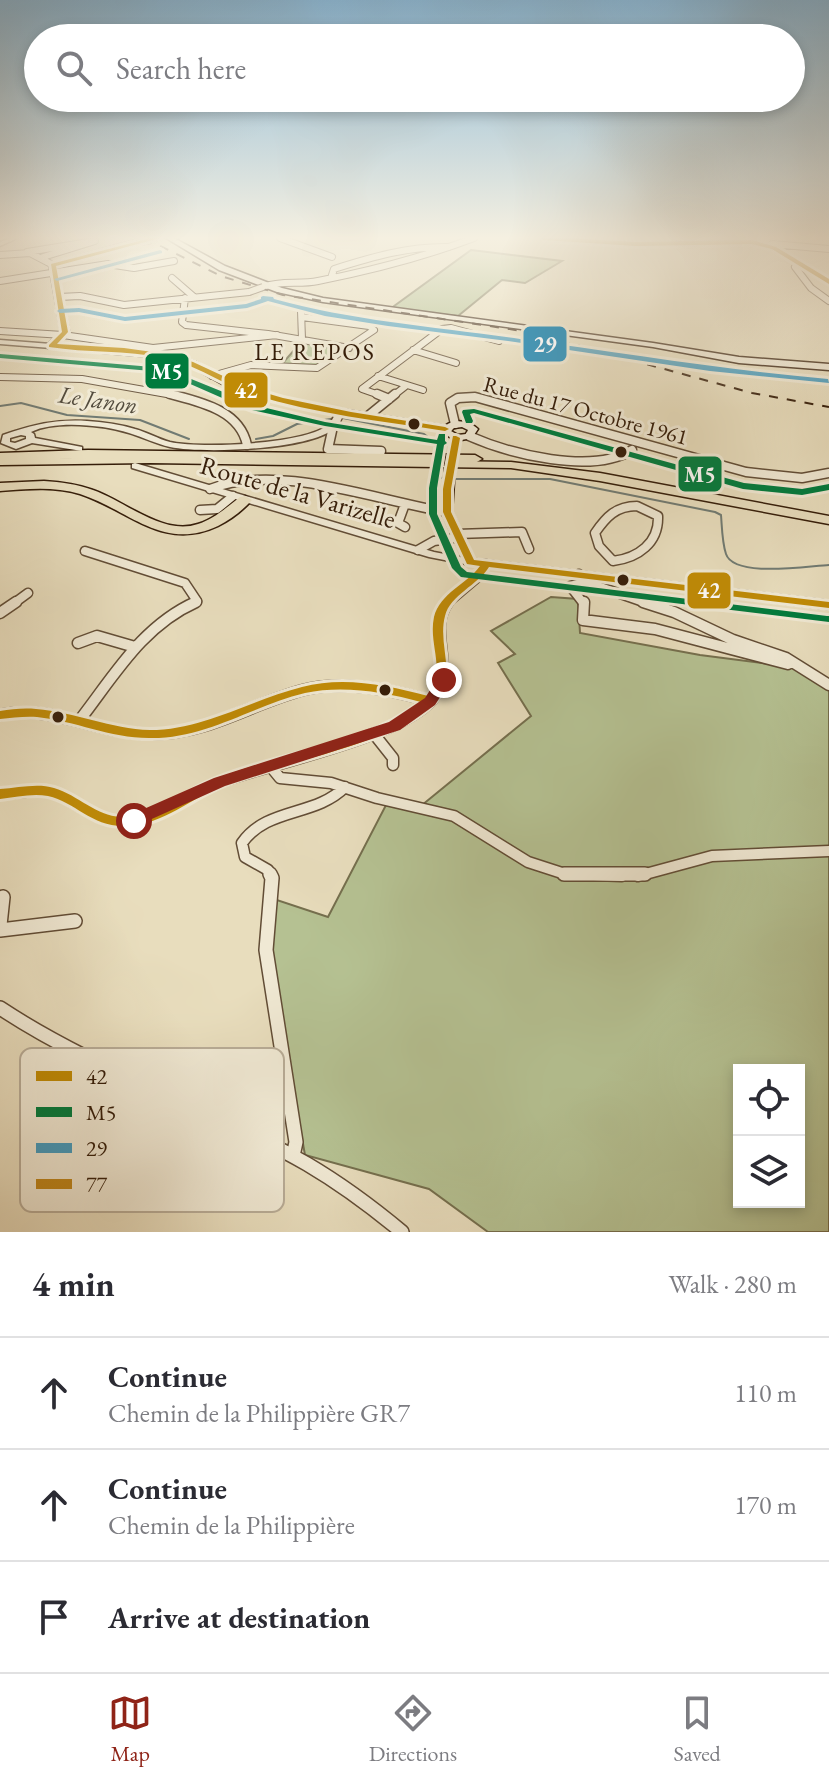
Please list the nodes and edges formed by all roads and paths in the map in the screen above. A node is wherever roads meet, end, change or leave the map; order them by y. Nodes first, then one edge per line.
1 (211, 295) edge
2 (308, 295) edge
3 (59, 297) joint
4 (194, 297) joint
5 (185, 298) junction
6 (0, 331) edge
7 (63, 335) junction
8 (277, 335) junction
9 (302, 339) junction
10 (499, 341) dead end
11 (0, 342) edge
12 (51, 346) junction
13 (349, 348) junction
14 (413, 350) junction
15 (456, 363) dead end
16 (829, 367) edge
17 (212, 376) junction
18 (378, 376) junction
19 (0, 377) edge
20 (407, 385) junction
21 (423, 390) dead end
22 (389, 399) junction
23 (340, 412) junction
24 (368, 416) junction
25 (450, 426) junction
26 (329, 428) junction
27 (28, 436) junction
28 (469, 436) junction
29 (456, 438) junction
30 (2, 439) edge
31 (247, 445) junction
32 (79, 449) dead end
33 (632, 450) dead end
34 (381, 451) dead end
35 (67, 459) junction
36 (475, 459) joint
37 (0, 460) edge
38 (135, 466) dead end
39 (0, 470) edge
40 (829, 473) edge
41 (0, 487) edge
42 (210, 489) junction
43 (239, 498) junction
44 (405, 504) junction
45 (200, 510) dead end
46 (447, 512) junction
47 (829, 512) edge
48 (829, 520) edge
49 (517, 522) dead end
50 (405, 527) dead end
51 (522, 532) junction
52 (456, 536) junction
53 (529, 549) dead end
54 (418, 550) junction
55 (85, 551) dead end
56 (613, 561) junction
57 (470, 562) junction
58 (486, 564) junction
59 (583, 578) junction
60 (611, 578) junction
61 (28, 593) dead end
62 (829, 605) edge
63 (0, 613) edge
64 (78, 643) dead end
65 (135, 647) junction
66 (795, 662) junction
67 (829, 685) edge
68 (430, 701) junction
69 (0, 715) edge
70 (79, 721) junction
71 (374, 734) junction
72 (393, 765) dead end
73 (271, 767) junction
74 (345, 787) junction
75 (0, 794) edge
76 (829, 851) edge
77 (3, 897) dead end
78 (75, 921) dead end
79 (0, 928) edge
80 (0, 1008) edge
81 (64, 1048) edge
82 (281, 1048) edge
83 (284, 1065) edge
84 (284, 1152) edge
85 (293, 1156) junction
86 (402, 1232) edge

1 - 4 street, bridge
2 - 16 main road
3 - 5 street
3 - 7 main road
4 - 5 street
5 - 8 street
6 - 7 street
7 - 8 street
7 - 12 main road
8 - 9 street
9 - 13 street
9 - 13 street
10 - 14 street
11 - 12 street
12 - 17 main road
13 - 17 street
14 - 15 street
14 - 18 street
17 - 23 main road
18 - 20 street
18 - 22 street
19 - 31 street
20 - 21 street
20 - 22 street
22 - 24 street
23 - 24 main road
23 - 26 street
24 - 25 main road
25 - 28 main road
25 - 29 main road
25 - 40 street, Rue du 17 Octobre 1961
26 - 31 street
26 - 34 street
27 - 30 street
27 - 31 street
27 - 32 street
28 - 29 main road
28 - 33 street
29 - 46 main road, bridge
35 - 37 highway
35 - 39 highway
35 - 48 highway
36 - 37 highway
36 - 47 highway
38 - 42 street, Route de la Varizelle
41 - 43 highway
42 - 43 street, Route de la Varizelle
42 - 44 street
43 - 45 street
43 - 54 street, Route de la Varizelle
44 - 46 street
44 - 50 street
46 - 52 main road
49 - 51 street
51 - 52 street
51 - 53 street
52 - 54 street
52 - 57 main road
54 - 57 street, Route de la Varizelle
55 - 65 street
56 - 56 street
56 - 60 street
57 - 58 main road, Route de la Varizelle
58 - 59 main road, Route de la Varizelle
58 - 68 street
59 - 60 main road, Route de la Varizelle
59 - 66 street
59 - 66 street
60 - 62 main road, Route de la Varizelle
61 - 63 street
64 - 65 street
65 - 70 street
66 - 67 street
68 - 70 street
68 - 71 street
69 - 70 street
71 - 72 street
71 - 73 street
73 - 74 street
73 - 75 street
74 - 76 street
74 - 82 street
77 - 79 street
78 - 79 street
80 - 81 street
83 - 85 street
84 - 85 street
85 - 86 street

